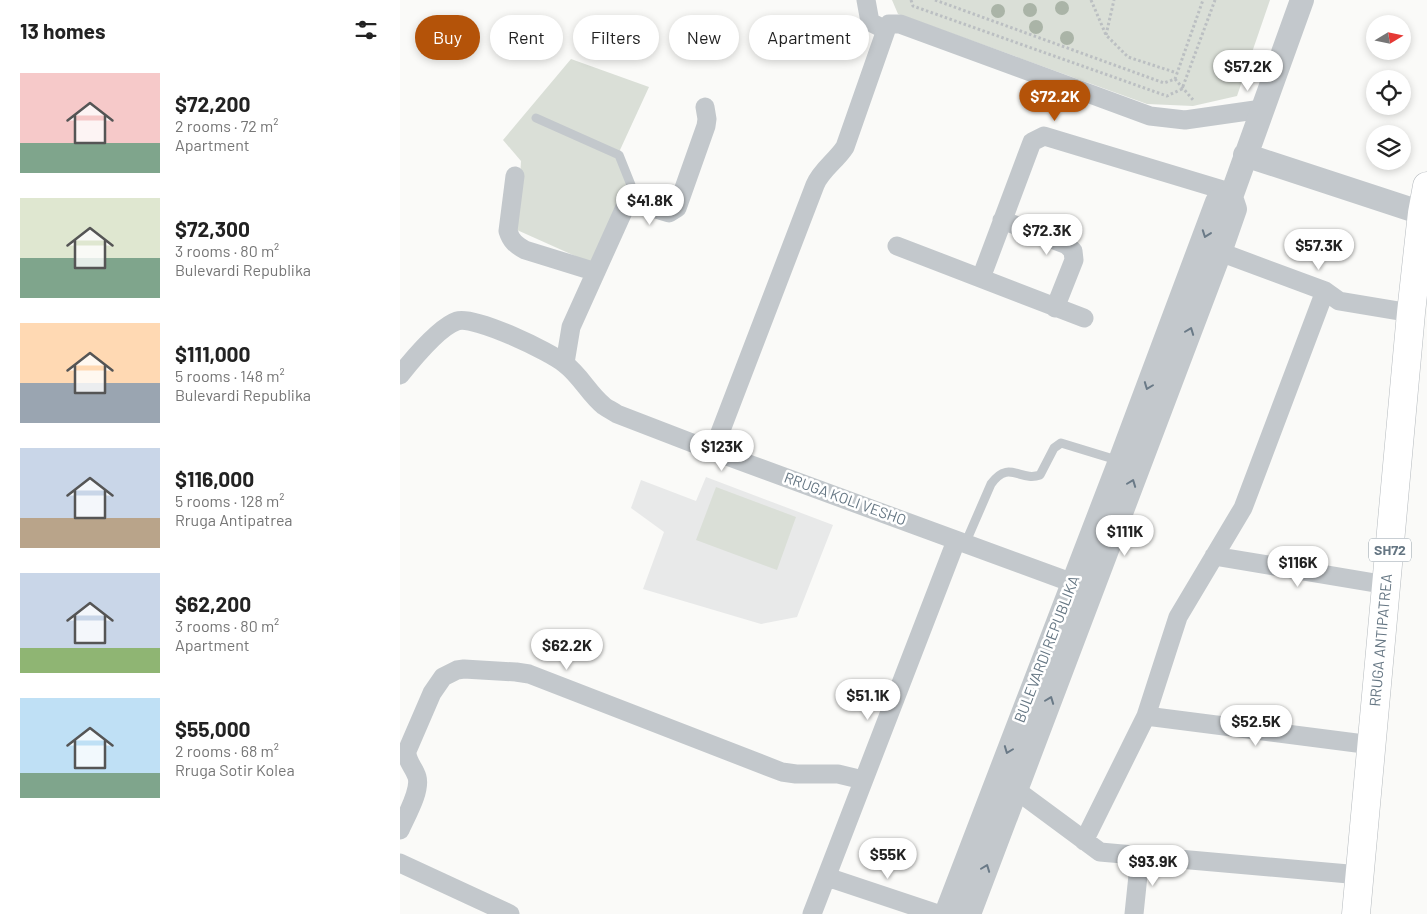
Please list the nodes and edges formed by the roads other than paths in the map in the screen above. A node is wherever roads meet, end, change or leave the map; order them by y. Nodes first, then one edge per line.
1 (866, 0) edge
2 (1302, 0) edge
3 (886, 30) junction
4 (705, 107) dead end
5 (1262, 109) junction
6 (536, 118) dead end
7 (1245, 155) junction
8 (515, 176) dead end
9 (1232, 195) junction
10 (1424, 200) edge
11 (632, 203) junction
12 (1002, 220) junction
13 (897, 246) dead end
14 (1220, 252) junction
15 (596, 272) junction
16 (981, 278) junction
17 (1325, 291) junction
18 (1055, 308) junction
19 (1084, 318) dead end
20 (1416, 329) edge
21 (565, 363) junction
22 (400, 375) edge
23 (713, 451) junction
24 (1120, 461) junction
25 (961, 543) junction
26 (1214, 556) junction
27 (1073, 584) junction
28 (1387, 585) junction
29 (1146, 716) junction
30 (1372, 745) junction
31 (863, 780) junction
32 (1016, 790) junction
33 (400, 830) edge
34 (1084, 841) junction
35 (1140, 856) junction
36 (400, 863) edge
37 (1360, 875) junction
38 (826, 877) junction
39 (510, 914) edge
40 (812, 914) edge
41 (938, 914) edge
42 (946, 914) edge
43 (969, 914) edge
44 (1134, 914) edge
45 (1356, 914) edge

1 - 3 street
2 - 5 street, BULEVARDI REPUBLIKA
3 - 5 street
3 - 23 street
4 - 11 street
5 - 7 street, BULEVARDI REPUBLIKA
6 - 11 lane
7 - 9 street, BULEVARDI REPUBLIKA
7 - 10 street
8 - 15 street
9 - 12 street
9 - 14 street, BULEVARDI REPUBLIKA
9 -> 24 street, BULEVARDI REPUBLIKA
10 - 20 main road, RRUGA ANTIPATREA / SH72
11 - 15 street
12 - 16 street
12 - 18 street
13 - 16 street
14 - 17 street
32 -> 14 street, BULEVARDI REPUBLIKA
15 - 21 street
16 - 18 street
17 - 20 street
17 - 26 street
18 - 19 street
20 - 28 main road, RRUGA ANTIPATREA / SH72
21 - 22 street, RRUGA KOLI VESHO
21 - 23 street, RRUGA KOLI VESHO
23 - 25 street, RRUGA KOLI VESHO
24 - 25 lane
24 - 27 street, BULEVARDI REPUBLIKA
25 - 27 street, RRUGA KOLI VESHO
25 - 31 street
26 - 28 street
26 - 29 street
27 -> 42 street, BULEVARDI REPUBLIKA
28 - 30 main road, RRUGA ANTIPATREA / SH72
29 - 30 street
29 - 34 street
30 - 37 main road, RRUGA ANTIPATREA / SH72
31 - 33 street
31 - 38 street
32 - 34 street
43 -> 32 street, BULEVARDI REPUBLIKA
34 - 35 street
35 - 37 street
35 - 44 street
36 - 39 street
37 - 45 main road, RRUGA ANTIPATREA / SH72
38 - 40 street
38 - 41 street

